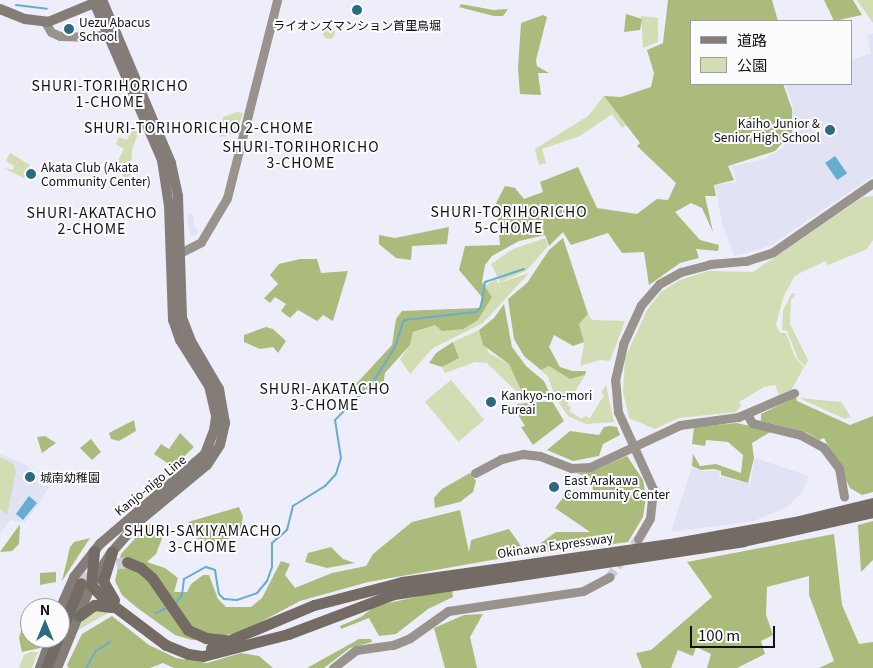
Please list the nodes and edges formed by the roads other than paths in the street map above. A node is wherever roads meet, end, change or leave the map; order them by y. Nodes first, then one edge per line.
1 (99, 0) edge
2 (277, 0) edge
3 (0, 9) edge
4 (45, 22) junction
5 (108, 33) junction
6 (873, 183) edge
7 (175, 255) junction
8 (794, 393) dead end
9 (747, 414) junction
10 (634, 447) junction
11 (475, 473) dead end
12 (844, 497) dead end
13 (873, 503) edge
14 (873, 512) edge
15 (638, 539) tunnel mouth
16 (94, 551) junction
17 (112, 552) junction
18 (127, 562) tunnel mouth
19 (609, 577) tunnel mouth
20 (86, 584) junction
21 (65, 598) edge
22 (117, 611) junction
23 (70, 614) edge
24 (79, 616) junction
25 (246, 638) junction
26 (47, 648) edge
27 (54, 648) edge
28 (40, 668) edge
29 (46, 668) edge
30 (57, 668) edge
31 (333, 668) edge

1 - 4 main road
1 - 5 main road, Kanjo-nigo Line
1 - 7 main road, Kanjo-nigo Line
2 - 7 street
3 - 4 main road
4 - 5 street
5 - 7 main road, Kanjo-nigo Line
6 - 10 street
7 - 16 main road, Kanjo-nigo Line
7 - 17 main road, Kanjo-nigo Line
8 - 9 street
9 - 10 street
9 - 12 street
10 - 11 street
10 - 15 street
13 - 25 highway, Okinawa Expressway
14 - 25 highway, Okinawa Expressway
16 - 20 highway
16 - 21 main road, Kanjo-nigo Line
17 - 20 main road, Kanjo-nigo Line
17 - 25 highway
18 - 25 highway
19 - 31 street
20 - 22 highway
20 - 23 highway
20 - 24 main road, Kanjo-nigo Line
22 - 24 highway
22 - 25 highway
24 - 30 main road, Kanjo-nigo Line
26 - 28 main road
27 - 29 highway

